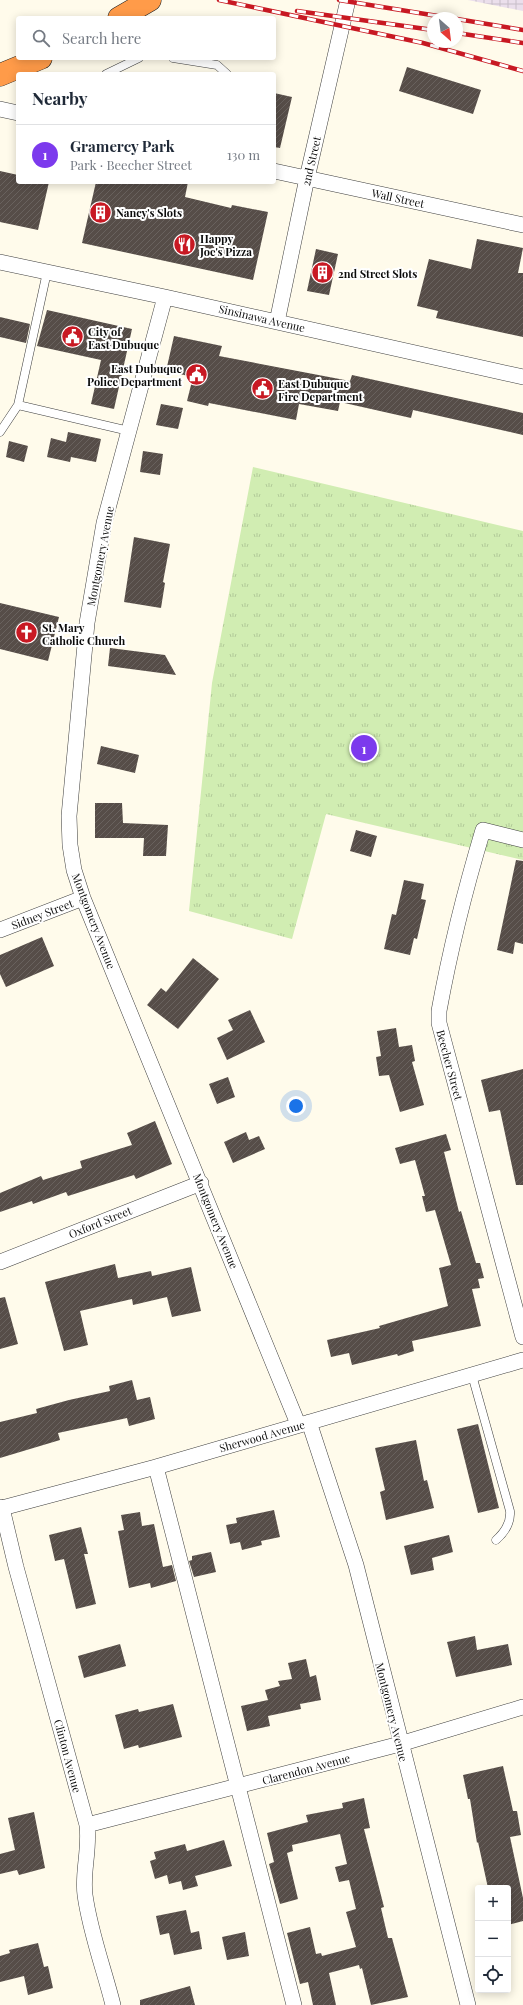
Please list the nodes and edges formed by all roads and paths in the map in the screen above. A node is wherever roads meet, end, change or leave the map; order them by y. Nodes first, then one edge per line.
1 (150, 0) edge
2 (348, 0) edge
3 (122, 16) edge
4 (36, 60) edge
5 (135, 60) edge
6 (185, 60) edge
7 (110, 72) edge
8 (225, 72) edge
9 (0, 75) edge
10 (0, 109) edge
11 (16, 113) edge
12 (276, 170) edge
13 (307, 178) junction
14 (523, 225) edge
15 (0, 262) edge
16 (47, 272) junction
17 (165, 297) junction
18 (277, 322) junction
19 (523, 377) edge
20 (18, 405) junction
21 (129, 431) junction
22 (0, 432) edge
23 (523, 840) edge
24 (83, 898) junction
25 (0, 930) edge
26 (201, 1183) junction
27 (0, 1262) edge
28 (523, 1337) edge
29 (523, 1360) edge
30 (472, 1375) junction
31 (304, 1423) junction
32 (156, 1468) junction
33 (1, 1507) edge
34 (496, 1540) dead end
35 (523, 1707) edge
36 (400, 1744) junction
37 (236, 1787) junction
38 (87, 1825) junction
39 (113, 2005) edge
40 (294, 2005) edge
41 (468, 2005) edge

1 - 3 highway
2 - 13 street, 2nd Street
4 - 9 highway
5 - 7 lane
6 - 8 lane
10 - 11 street
12 - 13 street, Wall Street
13 - 14 street, Wall Street
13 - 18 street, 2nd Street
15 - 16 street, Sinsinawa Avenue
16 - 17 street, Sinsinawa Avenue
16 - 20 lane
17 - 18 street, Sinsinawa Avenue
17 - 21 street, Montgomery Avenue
18 - 19 street, Sinsinawa Avenue
20 - 21 lane
20 - 22 lane
21 - 24 street, Montgomery Avenue
23 - 28 street, Beecher Street
24 - 25 street, Sidney Street
24 - 26 street, Montgomery Avenue
26 - 27 street, Oxford Street
26 - 31 street, Montgomery Avenue
29 - 30 street, Sherwood Avenue
30 - 31 street, Sherwood Avenue
30 - 34 lane
31 - 32 street, Sherwood Avenue
31 - 36 street, Montgomery Avenue
32 - 33 street, Sherwood Avenue
32 - 37 street
33 - 38 street, Clinton Avenue
35 - 36 street, Clarendon Avenue
36 - 37 street, Clarendon Avenue
36 - 41 street, Montgomery Avenue
37 - 38 street, Clarendon Avenue
37 - 40 street
38 - 39 street, Clinton Avenue

